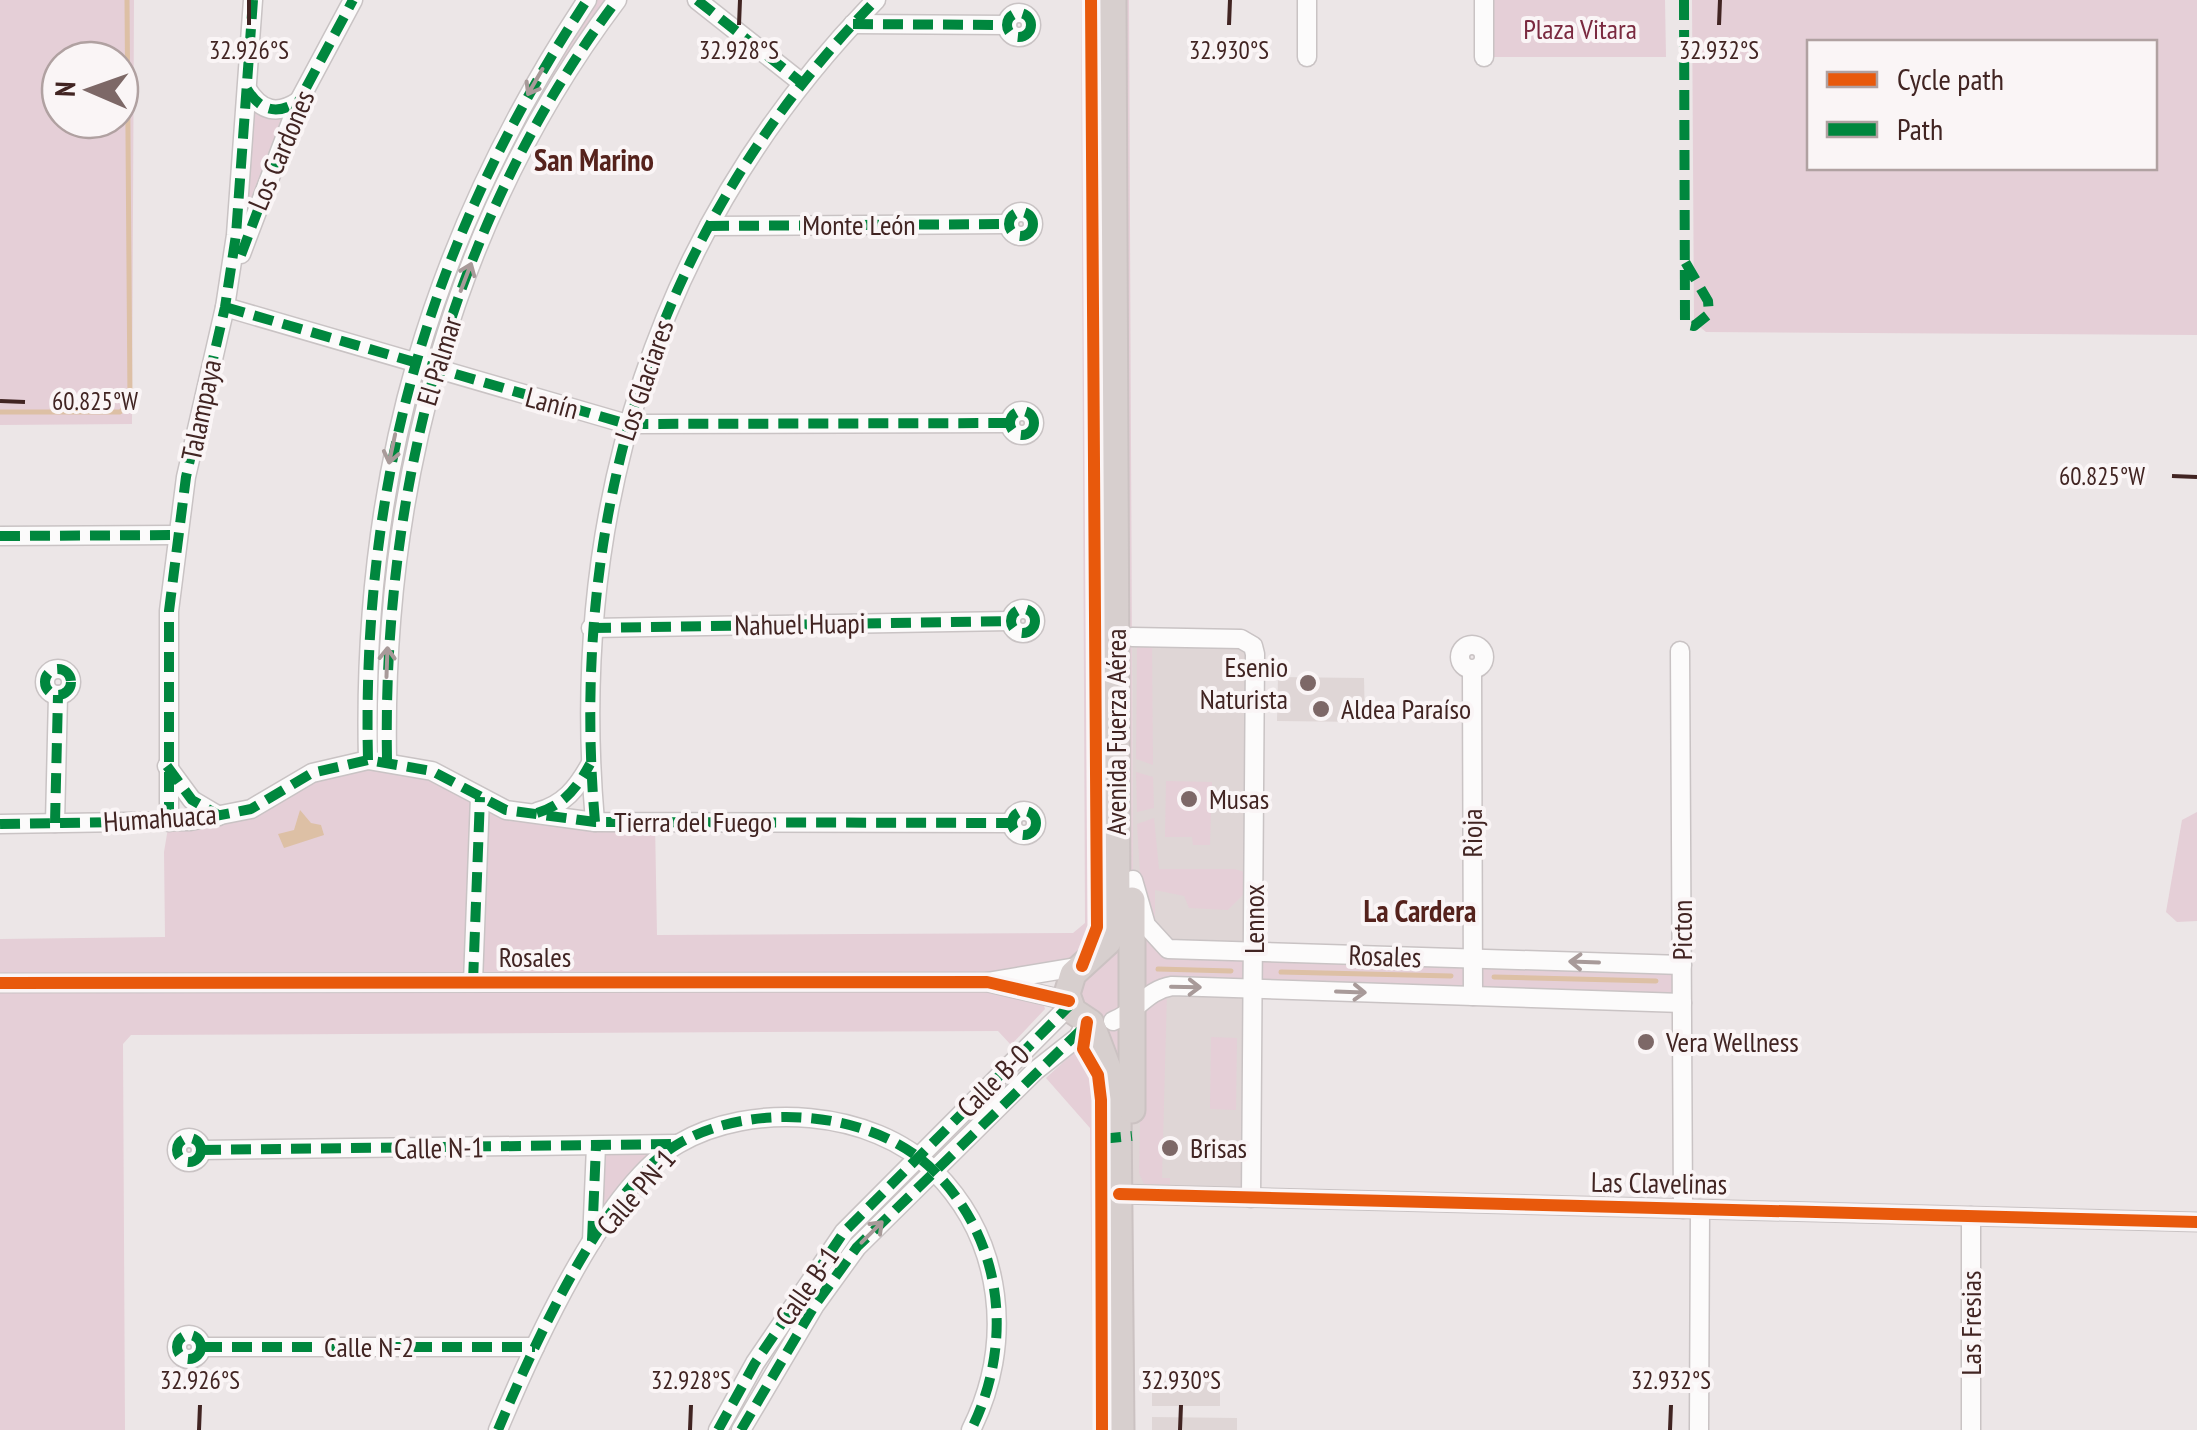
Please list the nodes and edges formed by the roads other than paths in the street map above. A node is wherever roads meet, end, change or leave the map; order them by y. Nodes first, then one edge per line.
1 (253, 0) edge
2 (353, 0) edge
3 (587, 0) edge
4 (617, 0) edge
5 (697, 0) edge
6 (876, 0) edge
7 (1112, 0) edge
8 (1129, 0) edge
9 (1484, 0) edge
10 (1306, 4) edge
11 (853, 24) junction
12 (1007, 26) dead end
13 (1307, 58) dead end
14 (1484, 58) dead end
15 (802, 83) junction
16 (247, 90) junction
17 (299, 101) junction
18 (1122, 132) junction
19 (1008, 224) dead end
20 (708, 226) junction
21 (225, 307) junction
22 (414, 363) junction
23 (434, 370) junction
24 (1010, 423) dead end
25 (627, 424) junction
26 (177, 535) junction
27 (0, 536) edge
28 (395, 557) junction
29 (374, 558) junction
30 (1010, 620) dead end
31 (591, 628) junction
32 (1132, 637) junction
33 (1680, 650) dead end
34 (1472, 670) dead end
35 (58, 694) dead end
36 (377, 760) junction
37 (590, 764) junction
38 (166, 765) junction
39 (480, 797) junction
40 (530, 814) junction
41 (220, 816) junction
42 (169, 822) junction
43 (595, 822) junction
44 (56, 823) junction
45 (1012, 823) dead end
46 (0, 824) edge
47 (1133, 880) junction
48 (1254, 952) junction
49 (1473, 959) junction
50 (1085, 964) junction
51 (1682, 966) junction
52 (0, 982) edge
53 (473, 982) junction
54 (986, 982) junction
55 (1253, 989) junction
56 (1473, 996) junction
57 (1682, 1003) junction
58 (1102, 1009) junction
59 (677, 1144) junction
60 (596, 1146) junction
61 (201, 1150) dead end
62 (916, 1157) junction
63 (934, 1170) junction
64 (1126, 1194) junction
65 (1252, 1198) junction
66 (1691, 1209) junction
67 (1971, 1216) junction
68 (2197, 1222) edge
69 (592, 1243) junction
70 (535, 1346) junction
71 (202, 1347) dead end
72 (763, 1369) junction
73 (498, 1430) edge
74 (718, 1430) edge
75 (741, 1430) edge
76 (971, 1430) edge
77 (1120, 1430) edge
78 (1134, 1430) edge
79 (1699, 1430) edge
80 (1970, 1430) edge

1 - 16 street, Talampaya
2 - 17 street, Los Cardones
3 -> 22 street, El Palmar
23 -> 4 street, El Palmar
5 - 15 street
6 - 11 street, Los Glaciares
7 - 18 main road, Avenida Fuerza Aérea
8 - 18 main road, Avenida Fuerza Aérea
9 - 14 street
10 - 13 street
11 - 12 street
11 - 15 street, Los Glaciares
15 - 20 street, Los Glaciares
16 - 17 street
16 - 21 street, Talampaya
17 - 21 street, Los Cardones
18 - 32 main road, Avenida Fuerza Aérea
18 - 50 main road, Avenida Fuerza Aérea
19 - 20 street, Monte León
20 - 25 street, Los Glaciares
21 - 22 street, Lanín
21 - 26 street, Talampaya
22 - 23 street, Lanín
22 -> 29 street, El Palmar
23 - 25 street, Lanín
23 - 28 street, El Palmar
24 - 25 street, Lanín
25 - 31 street, Los Glaciares
26 - 27 street
26 - 38 street, Talampaya
28 - 29 street
36 -> 28 street, El Palmar
29 - 36 street, El Palmar
30 - 31 street, Nahuel Huapi
31 - 37 street, Los Glaciares
32 - 47 main road, Avenida Fuerza Aérea
32 - 48 street, Lennox
33 - 51 street, Picton
34 - 49 street, Rioja
35 - 44 street
36 - 39 street, Tierra del Fuego
36 - 41 street, Humahuaca
37 - 40 street
37 - 43 street, Los Glaciares
38 - 41 street
38 - 42 street, Talampaya
39 - 40 street, Tierra del Fuego
39 - 53 street
40 - 43 street, Tierra del Fuego
41 - 42 street, Humahuaca
42 - 44 street, Humahuaca
43 - 45 street, Tierra del Fuego
44 - 46 street, Humahuaca
47 - 48 street, Rosales
47 - 58 main road, Avenida Fuerza Aérea
48 - 49 street, Rosales
48 - 55 street, Lennox
51 -> 49 street, Rosales
49 - 56 street, Rioja
50 - 54 street, Rosales
50 - 58 main road, Avenida Fuerza Aérea
50 - 58 main road
51 - 57 street, Picton
52 - 53 street, Rosales
53 - 54 street, Rosales
54 - 58 street, Rosales
55 -> 56 street, Rosales
58 -> 55 street, Rosales
55 - 65 street, Lennox
56 - 57 street, Rosales
57 - 66 street, Picton
58 - 62 street, Calle B-0
58 - 63 street, Calle B-0
58 - 64 main road, Avenida Fuerza Aérea
58 - 64 main road, Avenida Fuerza Aérea
59 - 60 street, Calle N-1
59 - 62 street, Calle PN-1
59 - 69 street, Calle PN-1
60 - 61 street, Calle N-1
60 - 69 street
62 - 63 street, Calle PN-1
62 - 72 street, Calle B-1
72 -> 63 street, Calle B-1
63 - 76 street
64 - 65 street, Las Clavelinas
64 - 77 main road, Avenida Fuerza Aérea
64 - 78 main road, Avenida Fuerza Aérea
65 - 66 street, Las Clavelinas
66 - 67 street, Las Clavelinas
66 - 79 street, Picton
67 - 68 street, Las Clavelinas
67 - 80 street, Las Fresias
69 - 70 street, Calle PN-1
70 - 71 street, Calle N-2
70 - 73 street, Calle PN-1
72 - 74 street, Calle B-1
72 - 75 street, Calle B-1

